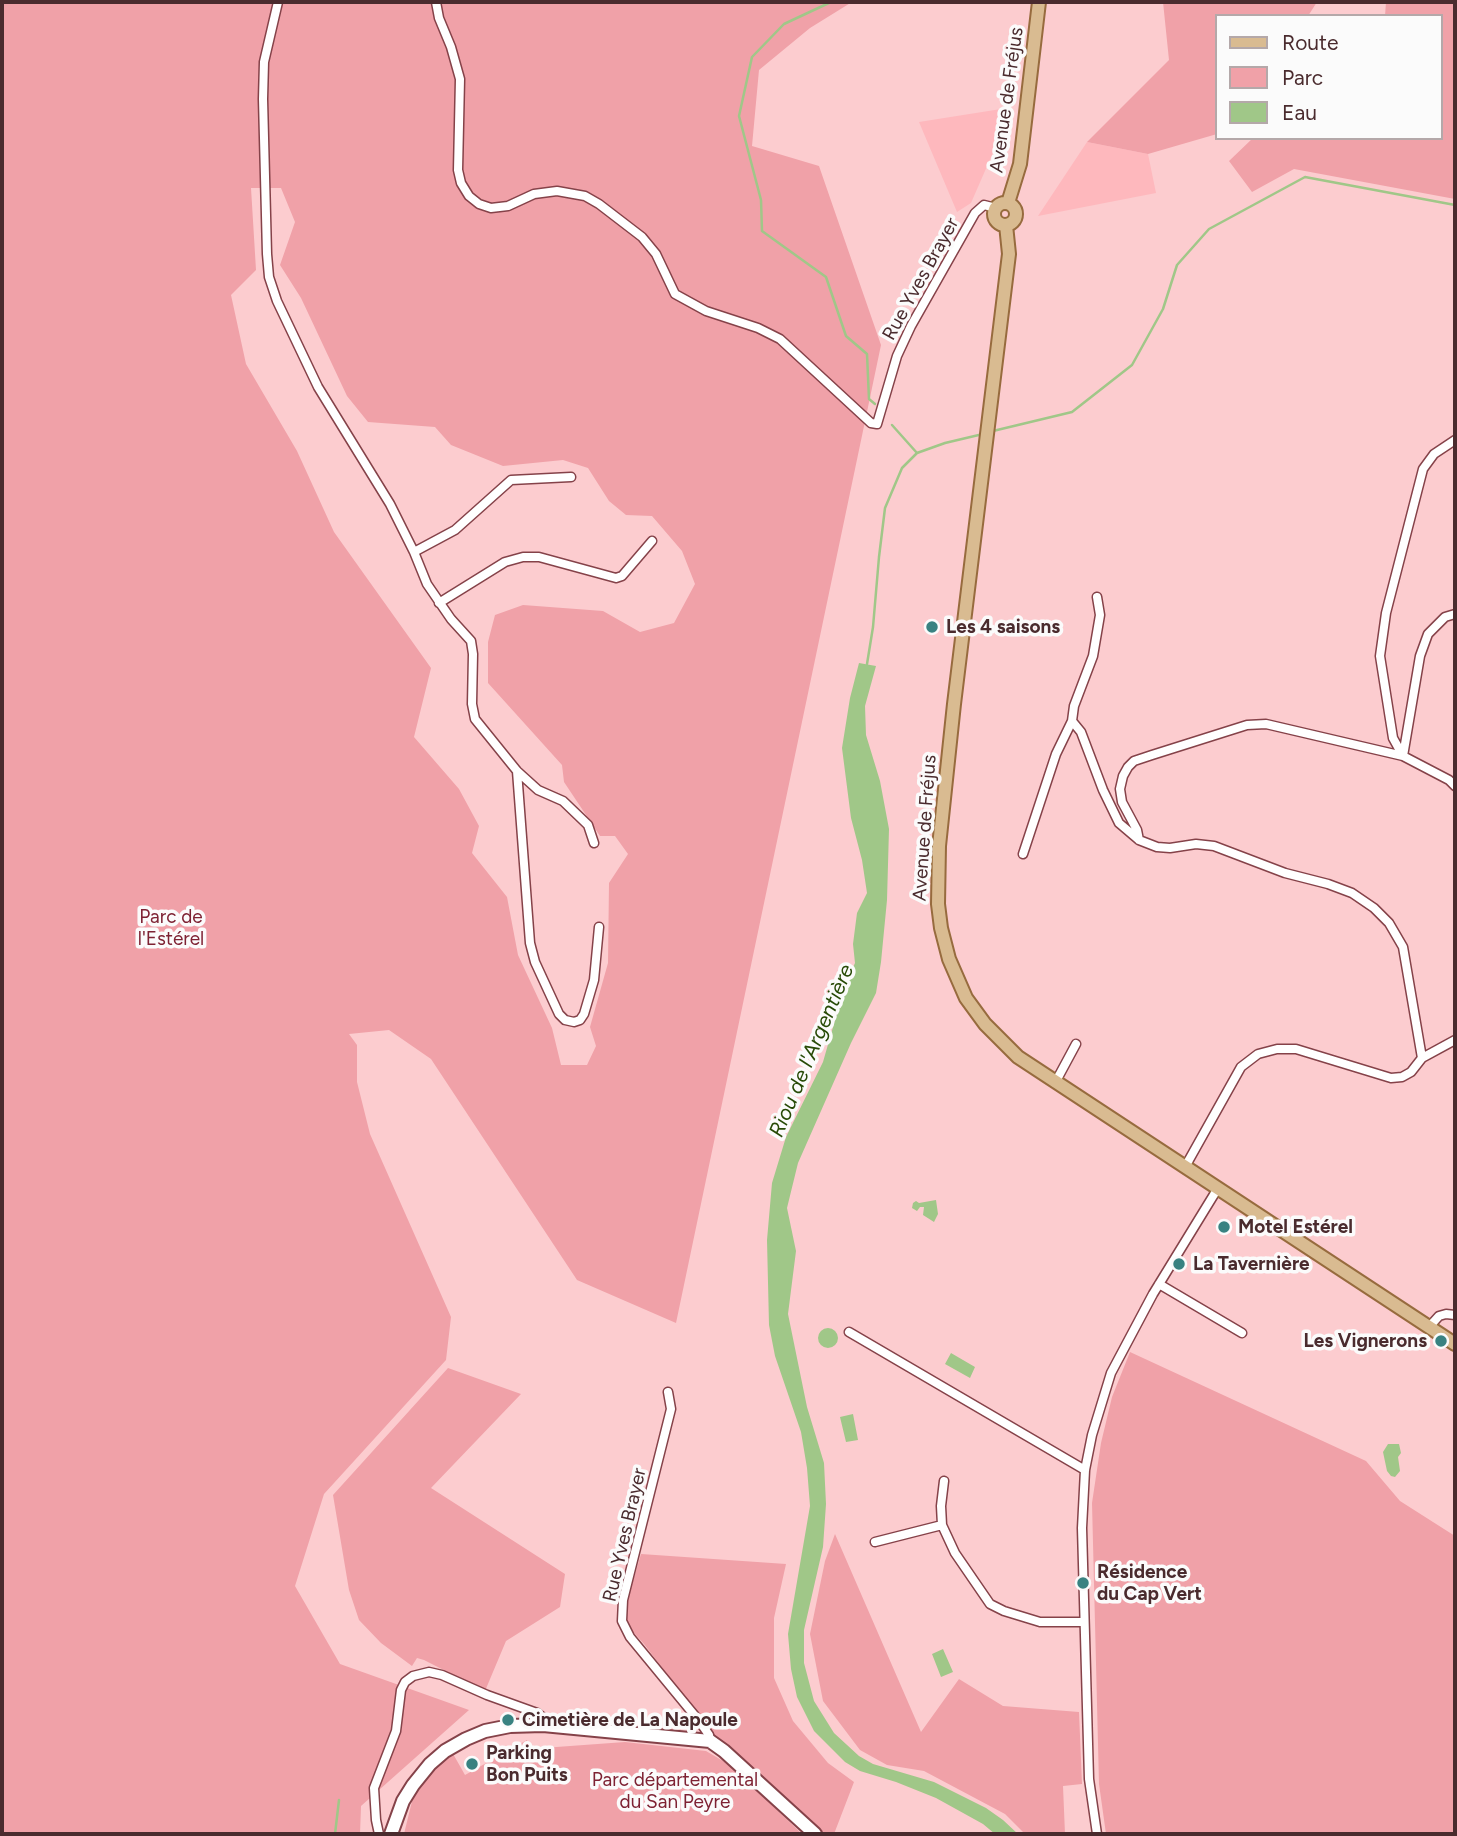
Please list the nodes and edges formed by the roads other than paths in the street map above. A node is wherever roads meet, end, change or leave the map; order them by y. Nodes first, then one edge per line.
1 (278, 2) edge
2 (436, 2) edge
3 (1039, 2) edge
4 (1008, 203) junction
5 (996, 208) junction
6 (1006, 225) junction
7 (1455, 440) edge
8 (571, 477) dead end
9 (652, 541) dead end
10 (414, 552) junction
11 (1097, 597) dead end
12 (439, 603) junction
13 (1455, 614) edge
14 (1072, 721) junction
15 (1403, 755) junction
16 (517, 771) junction
17 (1455, 786) edge
18 (1139, 840) junction
19 (594, 843) dead end
20 (1023, 854) dead end
21 (599, 927) dead end
22 (1455, 1040) edge
23 (1076, 1044) dead end
24 (1422, 1058) junction
25 (1055, 1083) junction
26 (1185, 1167) junction
27 (1218, 1188) junction
28 (1159, 1284) junction
29 (1455, 1315) edge
30 (1429, 1327) junction
31 (849, 1332) dead end
32 (1242, 1333) dead end
33 (1455, 1344) edge
34 (668, 1392) dead end
35 (1085, 1470) junction
36 (944, 1481) dead end
37 (942, 1525) junction
38 (875, 1542) dead end
39 (614, 1593) dead end
40 (623, 1601) junction
41 (1084, 1622) junction
42 (543, 1724) junction
43 (710, 1741) junction
44 (379, 1834) edge
45 (391, 1834) edge
46 (815, 1834) edge
47 (1097, 1834) edge

1 - 10 street
2 - 5 street, Rue Yves Brayer
3 - 4 main road, Avenue de Fréjus
4 - 5 main road
4 - 6 main road
5 - 6 main road
6 - 25 main road, Avenue de Fréjus
7 - 15 street
8 - 10 street
9 - 12 street
10 - 12 street
11 - 14 street
12 - 16 street
13 - 15 street
14 - 18 street
14 - 20 street
15 - 17 street
15 - 18 street
16 - 19 street
16 - 21 street
18 - 24 street
22 - 24 street
23 - 25 street
24 - 26 street
25 - 26 main road, Avenue de Fréjus
26 - 27 main road, Avenue de Fréjus
27 - 28 street
27 - 30 main road, Avenue de Fréjus
28 - 32 street
28 - 35 street
29 - 30 street
30 - 33 main road, Avenue de Fréjus
31 - 35 street
34 - 40 street, Rue Yves Brayer
35 - 41 street
36 - 37 street
37 - 38 street
37 - 41 street
39 - 40 street
40 - 43 street, Rue Yves Brayer
41 - 47 street
42 - 43 main road
42 - 44 street
42 - 45 main road
43 - 46 main road

